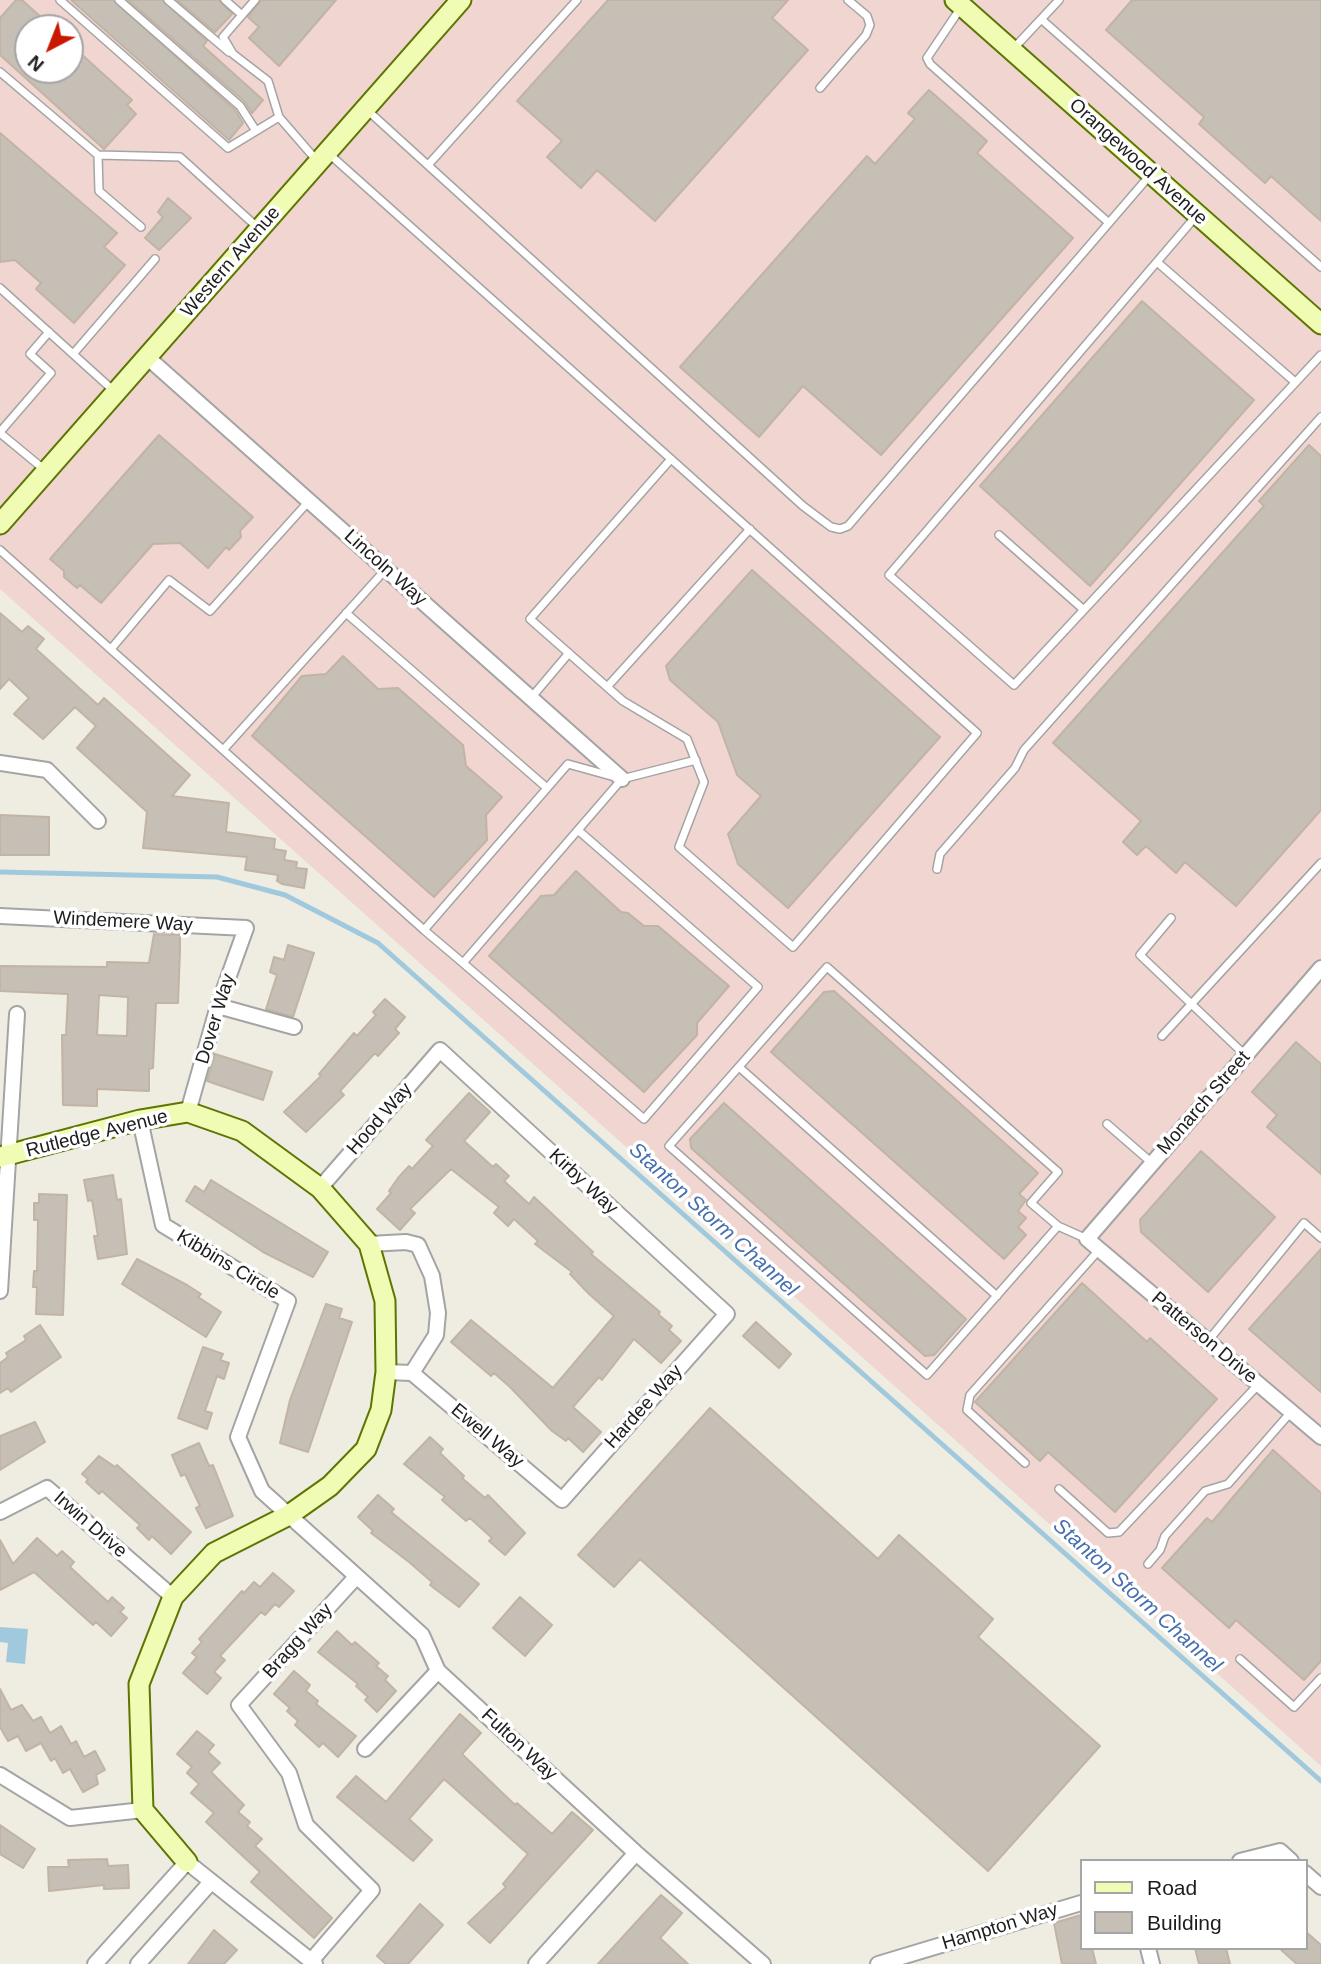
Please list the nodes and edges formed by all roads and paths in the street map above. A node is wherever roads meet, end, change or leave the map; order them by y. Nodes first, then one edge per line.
1 (60, 0) edge
2 (119, 0) edge
3 (168, 0) edge
4 (225, 0) edge
5 (255, 0) edge
6 (461, 0) edge
7 (577, 0) edge
8 (848, 0) edge
9 (1059, 0) edge
10 (961, 2) edge
11 (242, 15) junction
12 (1041, 19) junction
13 (1012, 50) junction
14 (233, 54) junction
15 (0, 72) edge
16 (820, 88) dead end
17 (366, 109) junction
18 (279, 117) junction
19 (256, 131) junction
20 (98, 155) junction
21 (323, 157) junction
22 (428, 165) junction
23 (1152, 174) junction
24 (1198, 215) junction
25 (1109, 223) junction
26 (141, 227) dead end
27 (259, 230) junction
28 (155, 259) dead end
29 (1157, 262) junction
30 (1321, 267) edge
31 (0, 288) edge
32 (1321, 324) edge
33 (49, 332) junction
34 (74, 353) junction
35 (1321, 355) edge
36 (147, 357) junction
37 (1295, 382) junction
38 (116, 392) junction
39 (1321, 417) edge
40 (0, 432) edge
41 (671, 459) junction
42 (46, 471) junction
43 (309, 500) junction
44 (0, 524) edge
45 (750, 529) junction
46 (999, 535) dead end
47 (0, 550) edge
48 (386, 569) junction
49 (1084, 610) junction
50 (346, 613) junction
51 (111, 649) junction
52 (569, 653) junction
53 (607, 687) junction
54 (531, 698) junction
55 (224, 749) junction
56 (696, 761) junction
57 (0, 763) edge
58 (622, 779) junction
59 (547, 788) junction
60 (98, 821) dead end
61 (579, 831) junction
62 (1321, 863) edge
63 (937, 869) dead end
64 (0, 916) edge
65 (1171, 918) dead end
66 (246, 928) joint
67 (424, 930) junction
68 (463, 963) junction
69 (1321, 968) edge
70 (218, 1006) junction
71 (1191, 1006) junction
72 (17, 1014) dead end
73 (294, 1027) dead end
74 (1162, 1036) dead end
75 (440, 1050) joint
76 (1245, 1055) junction
77 (739, 1067) junction
78 (188, 1112) junction
79 (140, 1120) junction
80 (1107, 1124) dead end
81 (4, 1157) edge
82 (1152, 1163) junction
83 (320, 1188) junction
84 (1058, 1226) junction
85 (1321, 1238) edge
86 (1087, 1239) junction
87 (369, 1244) junction
88 (1100, 1250) junction
89 (0, 1291) edge
90 (997, 1296) junction
91 (727, 1314) joint
92 (1208, 1341) junction
93 (386, 1372) junction
94 (411, 1373) junction
95 (1259, 1384) junction
96 (1291, 1411) junction
97 (1321, 1437) edge
98 (1025, 1463) dead end
99 (1059, 1489) dead end
100 (562, 1500) joint
101 (0, 1513) edge
102 (289, 1515) junction
103 (1148, 1564) dead end
104 (356, 1577) junction
105 (173, 1597) junction
106 (1240, 1659) dead end
107 (438, 1671) junction
108 (1321, 1678) edge
109 (365, 1749) dead end
110 (0, 1775) edge
111 (143, 1810) junction
112 (636, 1853) junction
113 (1248, 1859) edge
114 (1289, 1859) edge
115 (187, 1862) junction
116 (1307, 1876) edge
117 (211, 1882) junction
118 (1321, 1887) edge
119 (1080, 1903) edge
120 (298, 1952) junction
121 (313, 1963) edge
122 (95, 1964) edge
123 (138, 1964) edge
124 (287, 1964) edge
125 (536, 1964) edge
126 (763, 1964) edge
127 (878, 1964) edge

1 - 19 lane
2 - 19 lane
3 - 14 lane
4 - 11 lane
5 - 11 lane
6 - 17 street, Western Avenue
7 - 22 lane
8 - 16 lane
9 - 12 lane
10 - 13 street, Orangewood Avenue
10 - 25 lane
11 - 14 lane
12 - 13 lane
12 - 30 lane
13 - 23 street, Orangewood Avenue
14 - 18 lane
15 - 20 lane
17 - 21 street, Western Avenue
17 - 22 lane
18 - 19 lane
18 - 21 lane
20 - 26 lane
20 - 27 lane
21 - 27 street, Western Avenue
21 - 41 lane
22 - 25 lane
23 - 24 street, Orangewood Avenue
23 - 25 lane
24 - 29 lane
24 - 32 street, Orangewood Avenue
27 - 36 street, Western Avenue
28 - 34 lane
29 - 37 lane
29 - 49 lane
31 - 33 lane
33 - 34 lane
33 - 40 lane
34 - 38 lane
35 - 37 lane
36 - 38 street, Western Avenue
36 - 43 street, Lincoln Way
37 - 49 lane
38 - 42 street, Western Avenue
39 - 63 lane
40 - 42 lane
41 - 45 lane
41 - 52 lane
42 - 44 street, Western Avenue
43 - 48 street, Lincoln Way
43 - 51 lane
45 - 53 lane
45 - 56 lane
46 - 49 lane
47 - 51 lane
48 - 50 lane
48 - 54 street, Lincoln Way
50 - 55 lane
50 - 59 lane
51 - 55 lane
52 - 53 lane
52 - 54 lane
53 - 56 lane
54 - 58 street, Lincoln Way
55 - 67 lane
56 - 58 lane
57 - 60 street
58 - 59 lane
58 - 61 lane
59 - 67 lane
61 - 68 lane
61 - 68 lane
62 - 71 lane
64 - 66 street, Windemere Way
65 - 71 lane
66 - 70 street, Dover Way
67 - 68 lane
69 - 76 street, Monarch Street
70 - 73 street
70 - 78 street, Dover Way
71 - 74 lane
71 - 76 lane
72 - 81 street
75 - 83 street, Hood Way
75 - 91 street, Kirby Way
76 - 82 street, Monarch Street
77 - 84 lane
77 - 90 lane
77 - 90 lane
78 - 79 street, Rutledge Avenue
78 - 83 street, Rutledge Avenue
79 - 81 street, Rutledge Avenue
79 - 102 street, Kibbins Circle
80 - 82 lane
81 - 89 street
82 - 86 street, Monarch Street
83 - 87 street, Rutledge Avenue
84 - 86 lane
84 - 90 lane
85 - 92 lane
86 - 88 street, Patterson Drive
87 - 93 street, Rutledge Avenue
87 - 94 street
88 - 92 street, Patterson Drive
88 - 98 lane
91 - 100 street, Hardee Way
92 - 95 street, Patterson Drive
93 - 94 street
93 - 102 street, Rutledge Avenue
94 - 100 street, Ewell Way
95 - 96 street, Patterson Drive
95 - 99 lane
96 - 97 street, Patterson Drive
96 - 103 lane
101 - 105 street, Irwin Drive
102 - 104 street, Fulton Way
102 - 105 street, Rutledge Avenue
104 - 107 street, Fulton Way
104 - 121 street, Bragg Way
105 - 111 street, Rutledge Avenue
106 - 108 lane
107 - 109 street
107 - 112 street, Fulton Way
110 - 111 street
111 - 115 street
112 - 125 street
112 - 126 street, Fulton Way
113 - 114 street
115 - 117 street
115 - 122 street
116 - 118 street
117 - 120 street
117 - 123 street
119 - 127 street, Hampton Way
120 - 121 street
120 - 124 street

